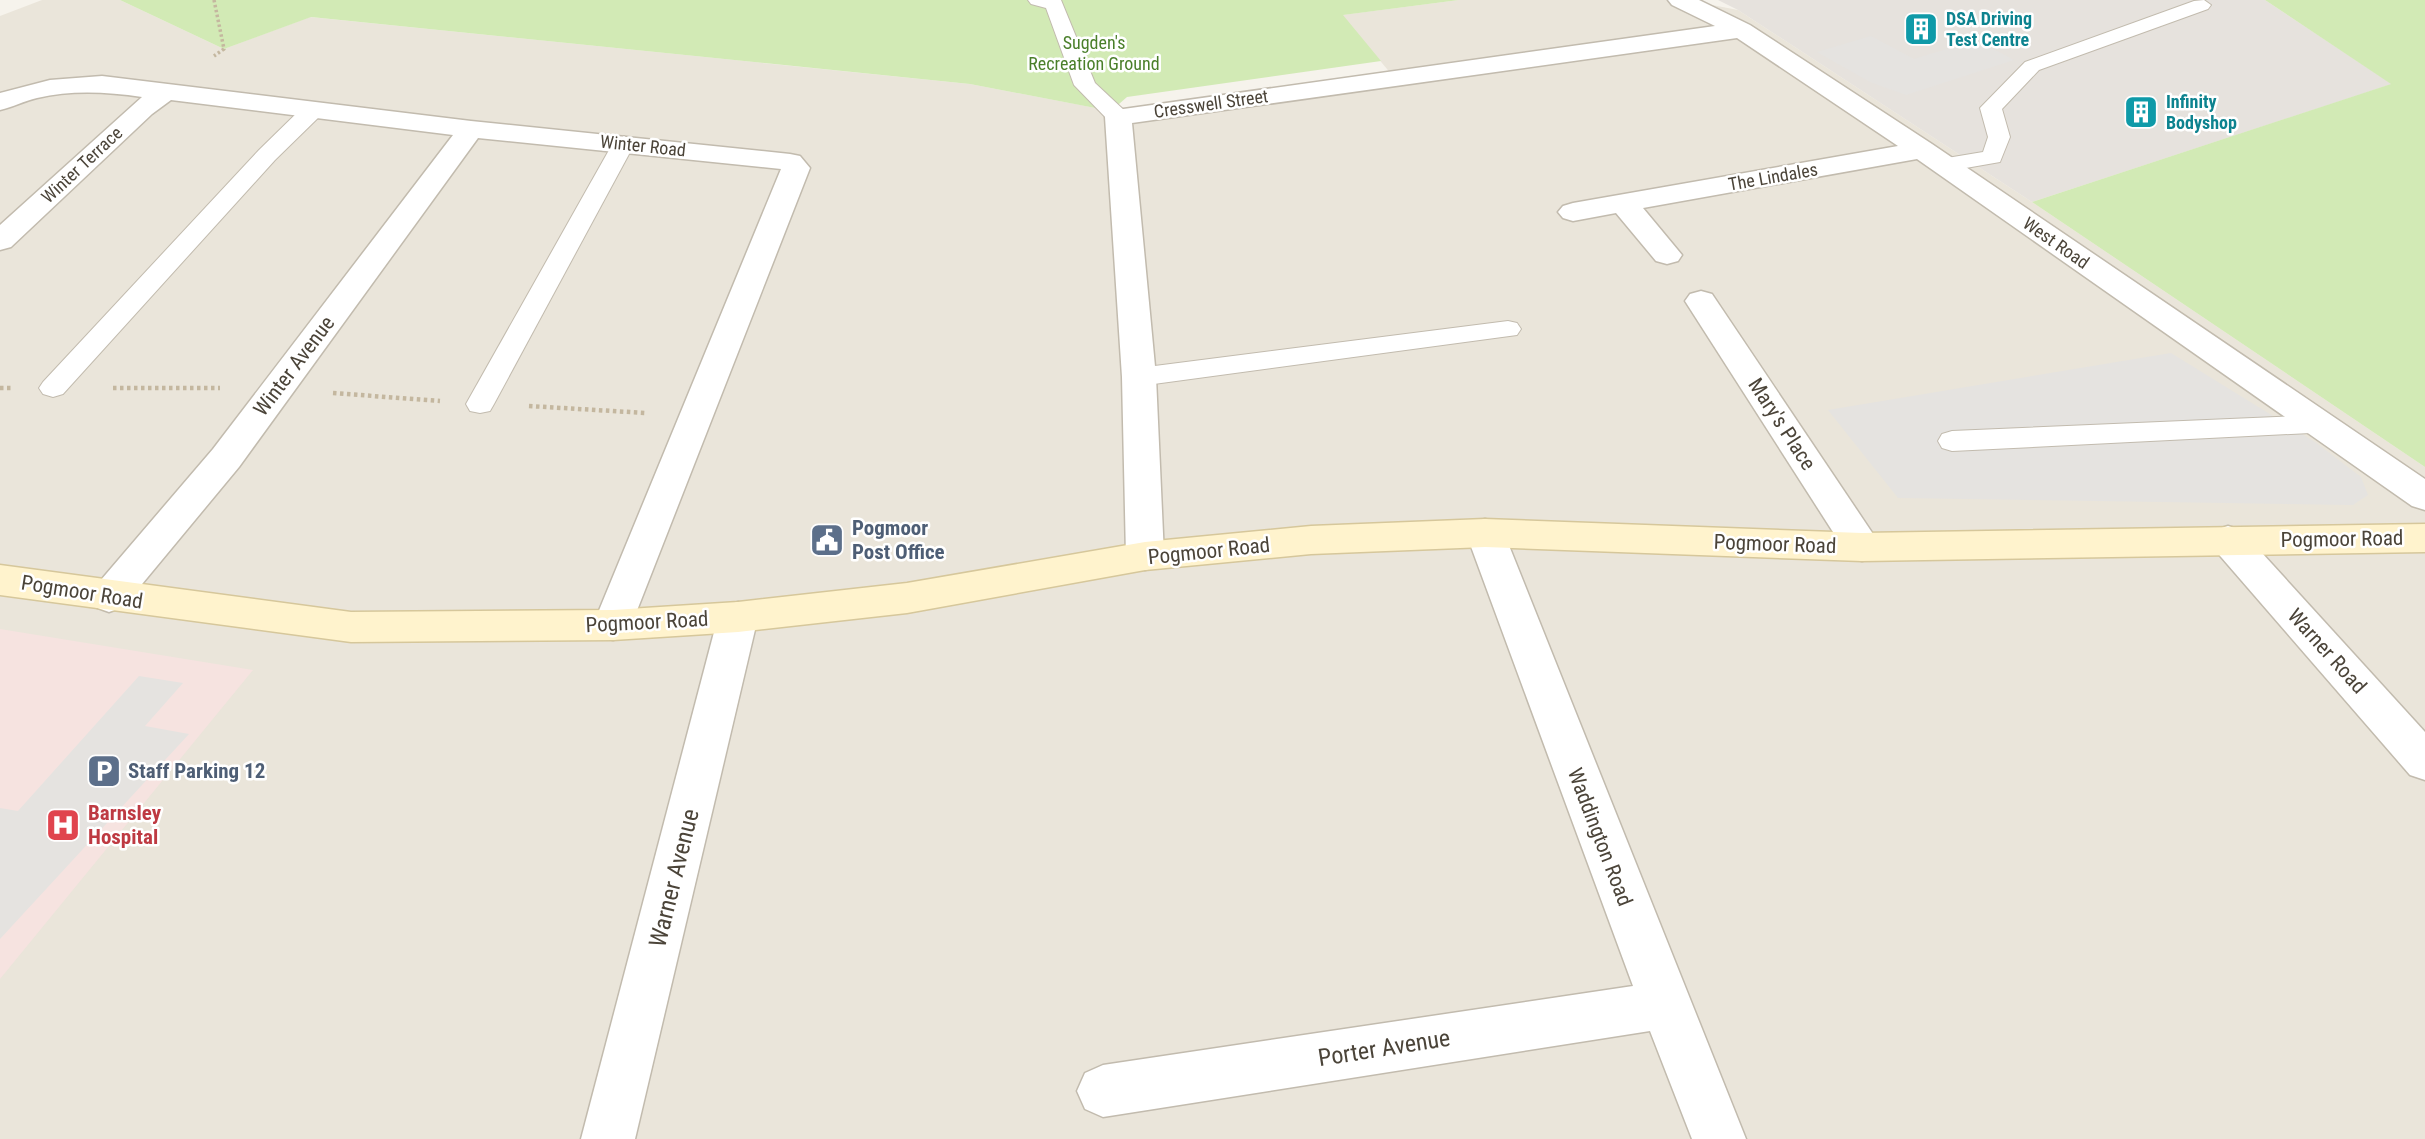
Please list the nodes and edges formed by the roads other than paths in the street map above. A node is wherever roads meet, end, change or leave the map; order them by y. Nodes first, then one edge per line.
1 (1038, 0) edge
2 (1680, 0) edge
3 (2201, 5) dead end
4 (1741, 30) junction
5 (165, 92) junction
6 (0, 102) edge
7 (312, 111) junction
8 (1118, 117) junction
9 (471, 129) junction
10 (624, 144) junction
11 (1932, 157) junction
12 (1623, 203) junction
13 (1573, 212) dead end
14 (0, 241) edge
15 (1667, 255) dead end
16 (1701, 301) dead end
17 (1508, 329) dead end
18 (1139, 377) junction
19 (53, 388) road end
20 (480, 404) road end
21 (2320, 425) junction
22 (1952, 442) dead end
23 (2425, 497) edge
24 (1485, 533) junction
25 (2425, 538) edge
26 (2228, 540) junction
27 (1862, 547) junction
28 (1145, 556) junction
29 (0, 580) edge
30 (109, 597) junction
31 (738, 617) junction
32 (613, 625) junction
33 (2425, 762) edge
34 (1665, 1005) junction
35 (1103, 1091) dead end
36 (608, 1139) edge
37 (1719, 1139) edge

1 - 8 lane
2 - 4 street, West Road
3 - 11 lane
4 - 8 street, Cresswell Street
4 - 11 street, West Road
5 - 6 street, Winter Road
5 - 7 street, Winter Road
5 - 14 street, Winter Terrace
7 - 9 street, Winter Road
7 - 19 lane
8 - 18 street
9 - 10 street, Winter Road
9 - 30 street, Winter Avenue
10 - 20 lane
10 - 32 street, Winter Road
11 - 12 street, The Lindales
11 - 21 street, West Road
12 - 13 street, The Lindales
12 - 15 street
16 - 27 street, Mary's Place
17 - 18 lane
18 - 28 street
21 - 22 lane
21 - 23 street, West Road
24 - 27 street, Pogmoor Road
24 - 28 street, Pogmoor Road
24 - 34 street, Waddington Road
25 - 26 street, Pogmoor Road
26 - 27 street, Pogmoor Road
26 - 33 street, Warner Road
28 - 31 street, Pogmoor Road
29 - 30 street, Pogmoor Road
30 - 32 street, Pogmoor Road
31 - 32 street, Pogmoor Road
31 - 36 street, Warner Avenue
34 - 35 street, Porter Avenue
34 - 37 street, Waddington Road

